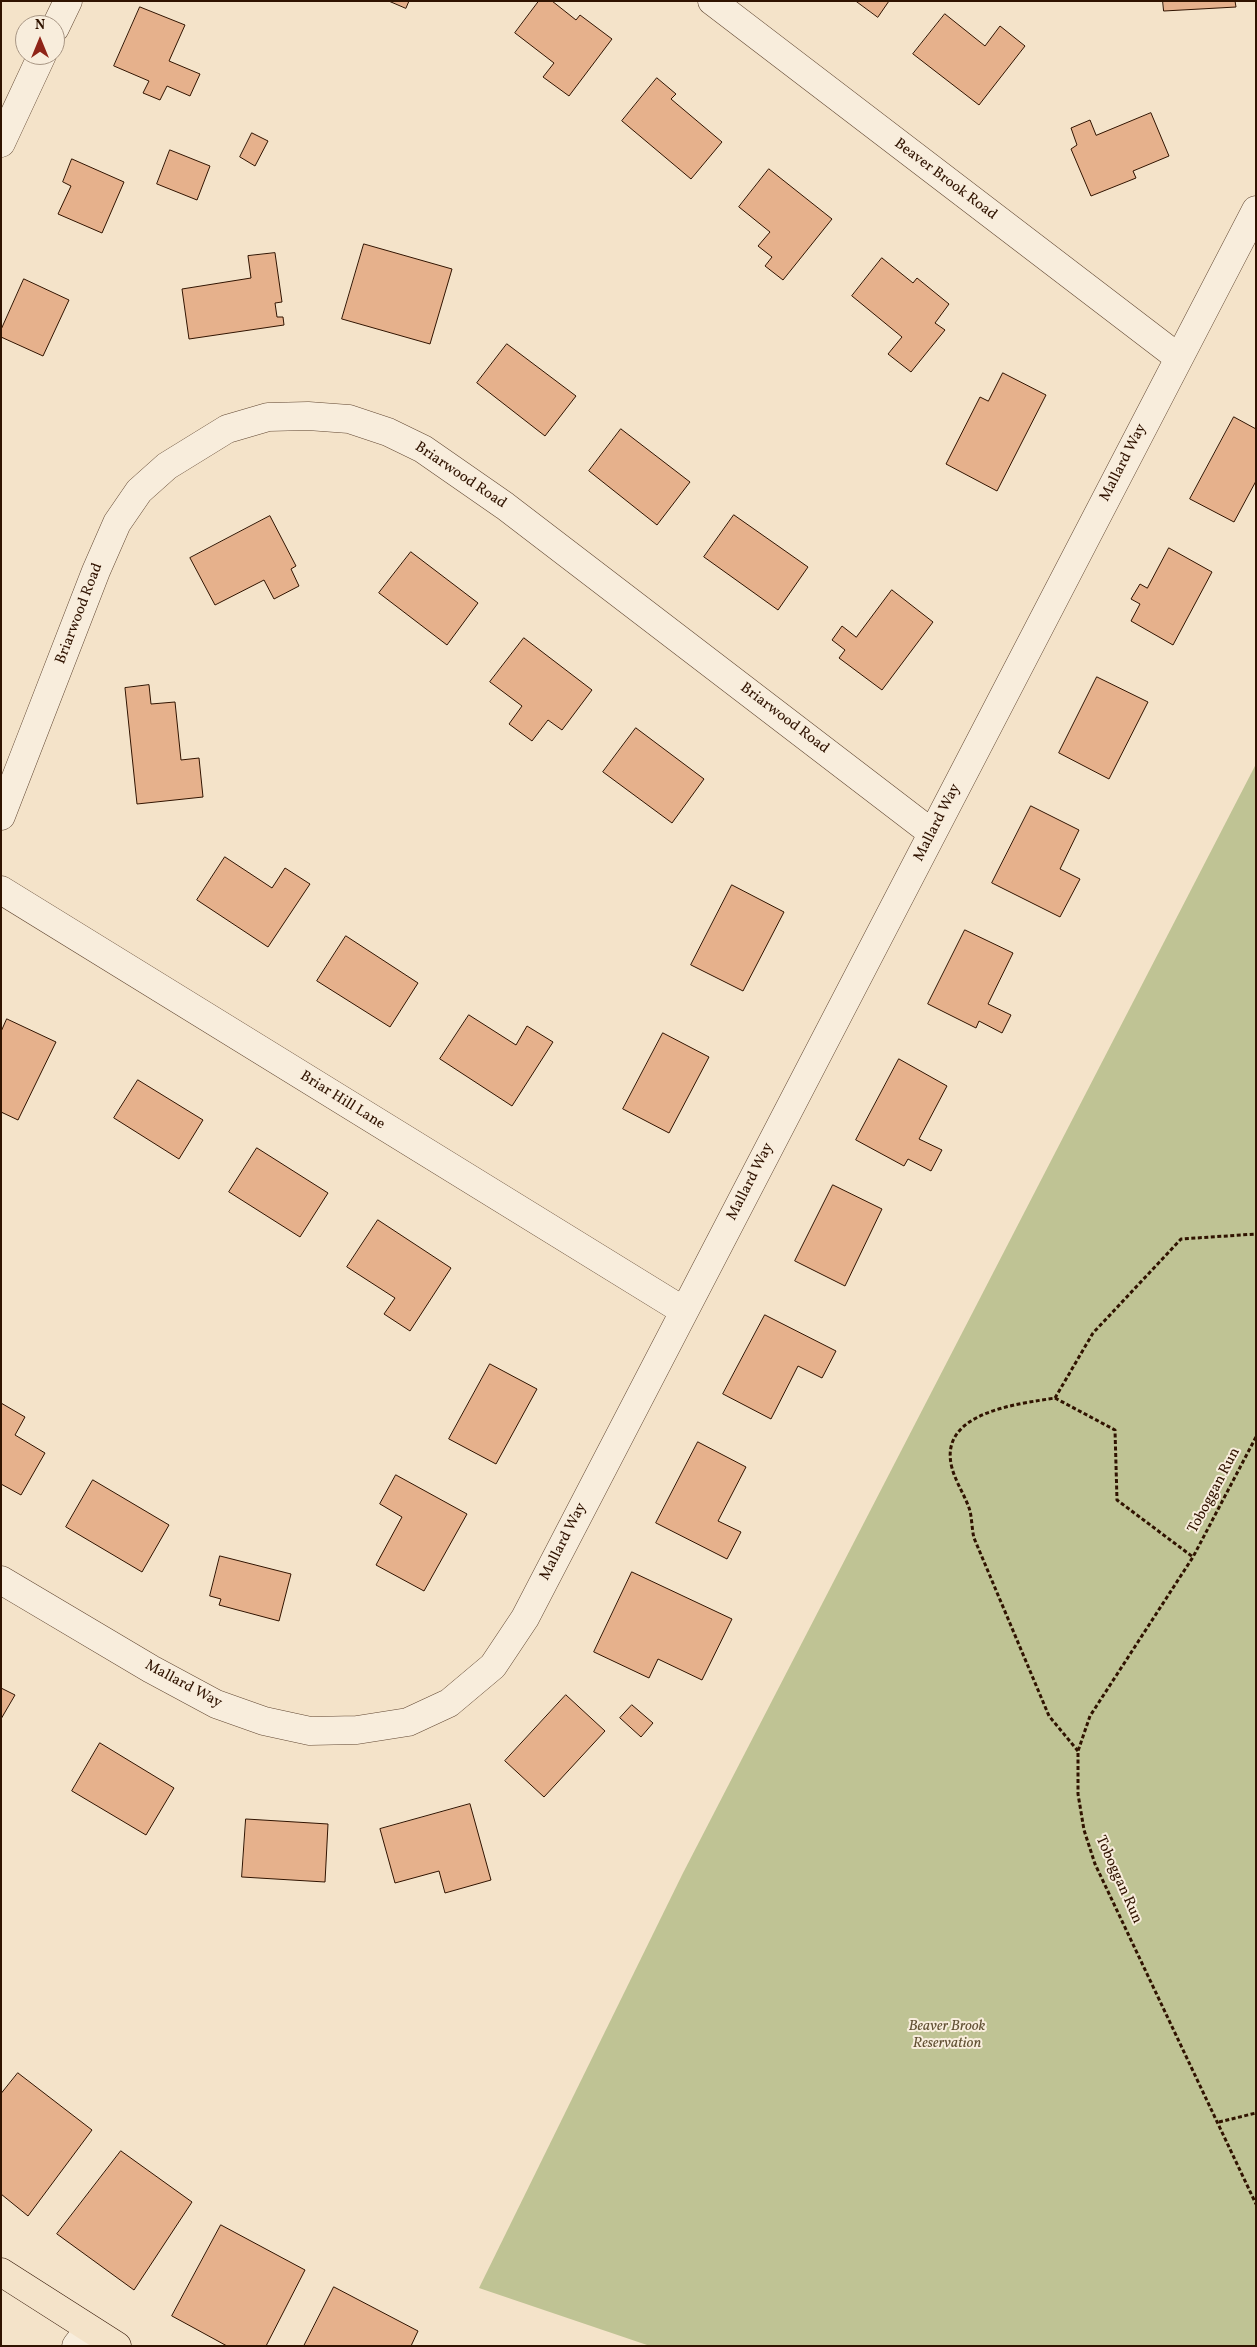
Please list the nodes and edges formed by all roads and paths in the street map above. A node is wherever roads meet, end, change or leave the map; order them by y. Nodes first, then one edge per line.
1 (68, 1) edge
2 (712, 1) edge
3 (61, 15) edge
4 (37, 65) edge
5 (1, 143) edge
6 (1256, 210) edge
7 (1179, 358) junction
8 (1, 816) edge
9 (932, 833) junction
10 (1, 890) edge
11 (1256, 1234) edge
12 (684, 1311) junction
13 (1055, 1398) junction
14 (1256, 1436) edge
15 (1193, 1557) junction
16 (1, 1580) edge
17 (1078, 1751) junction
18 (1256, 2113) edge
19 (1219, 2122) junction
20 (1256, 2204) edge
21 (1, 2272) edge
22 (82, 2337) edge
23 (117, 2346) edge

1 - 3 street
2 - 7 street, Beaver Brook Road
4 - 5 street
6 - 7 street, Mallard Way
7 - 9 street, Mallard Way
8 - 9 street, Briarwood Road
9 - 12 street, Mallard Way
10 - 12 street, Briar Hill Lane
11 - 13 path
12 - 16 street, Mallard Way
13 - 15 path
13 - 17 path
14 - 15 path, Toboggan Run
15 - 17 path, Toboggan Run
17 - 19 path, Toboggan Run
18 - 19 path
19 - 20 path, Toboggan Run
21 - 22 main road
22 - 23 main road

